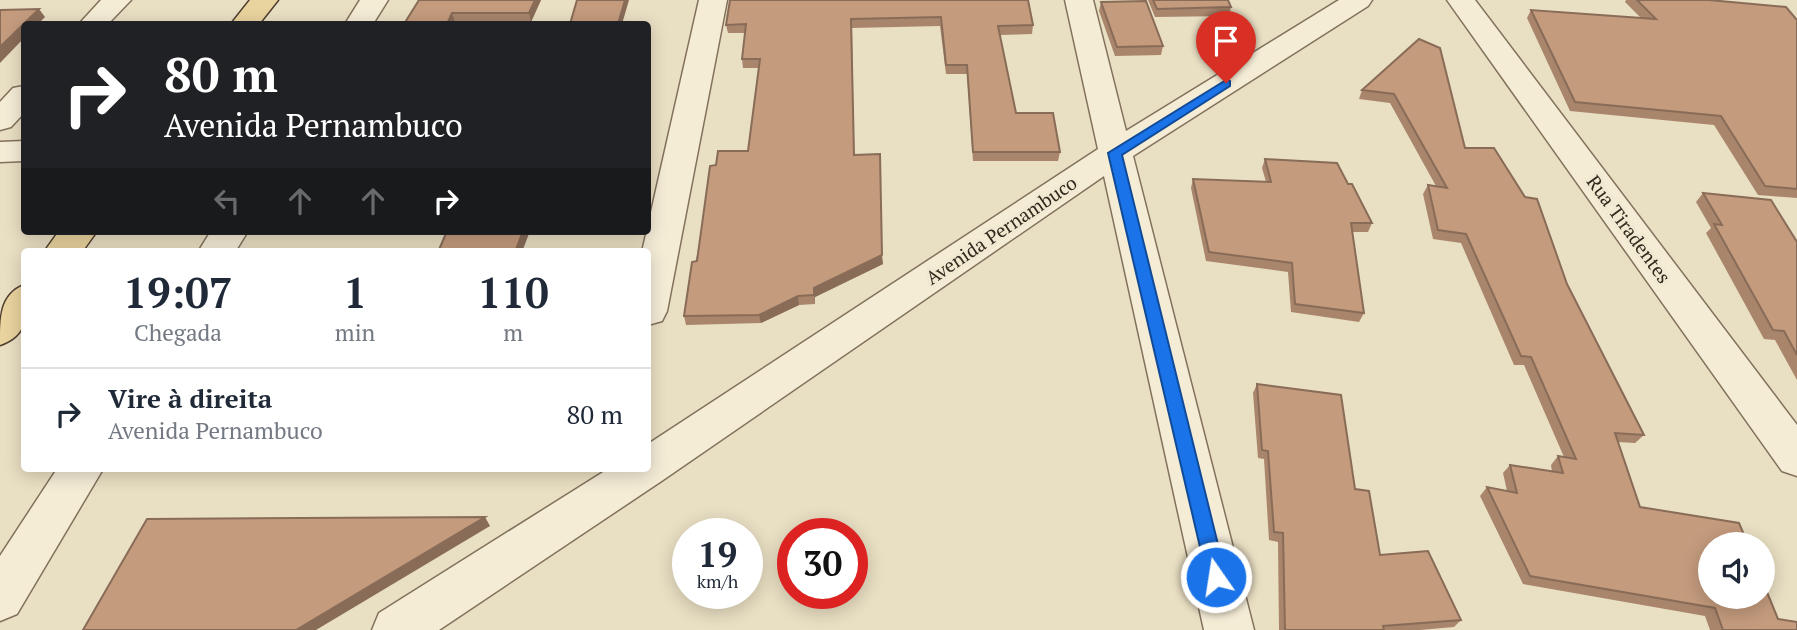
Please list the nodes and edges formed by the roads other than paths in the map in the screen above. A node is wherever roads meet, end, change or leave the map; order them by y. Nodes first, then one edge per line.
1 (117, 0) edge
2 (264, 0) edge
3 (374, 0) edge
4 (713, 0) edge
5 (1079, 0) edge
6 (1358, 0) edge
7 (1461, 0) edge
8 (96, 21) edge
9 (247, 21) edge
10 (361, 21) edge
11 (21, 98) edge
12 (0, 120) edge
13 (21, 151) edge
14 (0, 152) edge
15 (1115, 153) junction
16 (651, 297) edge
17 (21, 303) edge
18 (0, 330) edge
19 (1797, 458) edge
20 (651, 459) edge
21 (79, 472) edge
22 (629, 474) edge
23 (0, 598) edge
24 (397, 630) edge
25 (1229, 630) edge

1 - 8 street
2 - 9 main road
3 - 10 street
4 - 16 street
5 - 15 street
6 - 15 street, Avenida Pernambuco
7 - 19 street, Rua Tiradentes
11 - 12 street
13 - 14 street
15 - 20 street, Avenida Pernambuco
15 - 25 street
17 - 18 main road
21 - 23 street
22 - 24 street, Avenida Pernambuco

